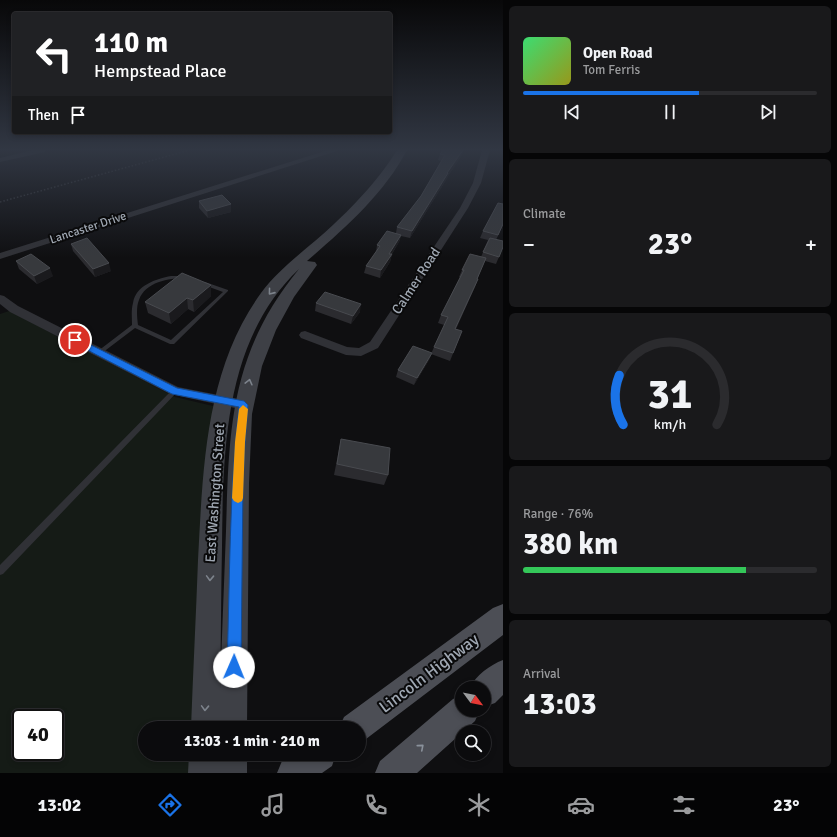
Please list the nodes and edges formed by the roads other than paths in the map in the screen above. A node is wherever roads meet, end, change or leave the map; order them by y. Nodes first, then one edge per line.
1 (222, 186) edge
2 (376, 186) edge
3 (475, 186) edge
4 (339, 226) junction
5 (0, 256) edge
6 (0, 298) edge
7 (135, 326) junction
8 (305, 335) dead end
9 (100, 352) junction
10 (175, 391) junction
11 (222, 401) junction
12 (244, 405) junction
13 (0, 571) edge
14 (503, 618) edge
15 (503, 675) edge
16 (491, 686) edge
17 (456, 717) edge
18 (205, 721) edge
19 (233, 721) edge
20 (364, 721) edge
21 (204, 761) edge
22 (232, 761) edge
23 (310, 761) edge
24 (203, 773) edge
25 (232, 773) edge
26 (294, 773) edge
27 (392, 773) edge

1 - 5 street, Lancaster Drive
2 - 4 street, East Washington Street
3 - 8 street, Calmer Road
4 -> 11 street, East Washington Street
12 -> 4 street, East Washington Street
6 - 9 street
7 - 7 lane
7 - 9 lane
9 - 10 street
10 - 11 street
10 - 13 lane
11 - 12 street
11 -> 18 street, East Washington Street
12 - 19 street, East Washington Street
14 - 20 main road, Lincoln Highway
15 - 16 main road
27 -> 17 main road
21 - 24 street
22 - 25 street
23 - 26 main road

